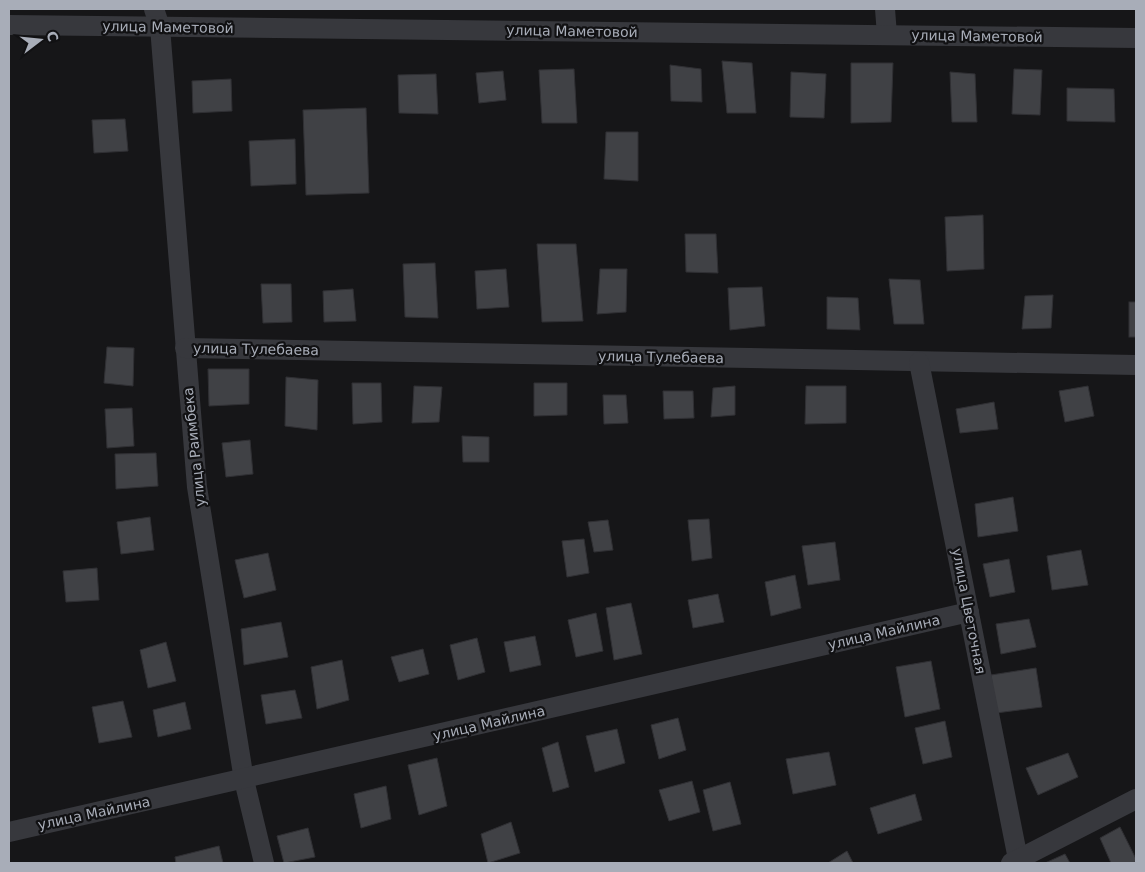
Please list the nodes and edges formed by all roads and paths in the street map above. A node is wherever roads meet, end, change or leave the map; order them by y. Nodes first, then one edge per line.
1 (886, 9) edge
2 (157, 18) edge
3 (9, 24) edge
4 (887, 35) junction
5 (1136, 38) edge
6 (185, 348) junction
7 (919, 362) junction
8 (1136, 365) edge
9 (969, 612) junction
10 (244, 780) junction
11 (1136, 799) edge
12 (9, 832) edge
13 (1015, 861) edge
14 (264, 863) edge

1 - 4 street
2 - 3 street, улица Маметовой
2 - 4 street, улица Маметовой
2 - 6 street, улица Раимбека
4 - 5 street, улица Маметовой
6 - 7 street, улица Тулебаева
6 - 10 street, улица Раимбека
7 - 8 street, улица Тулебаева
7 - 9 street, улица Цветочная
9 - 10 street, улица Майлина
9 - 13 street, улица Цветочная
10 - 12 street, улица Майлина
10 - 14 street, улица Раимбека
11 - 13 street

